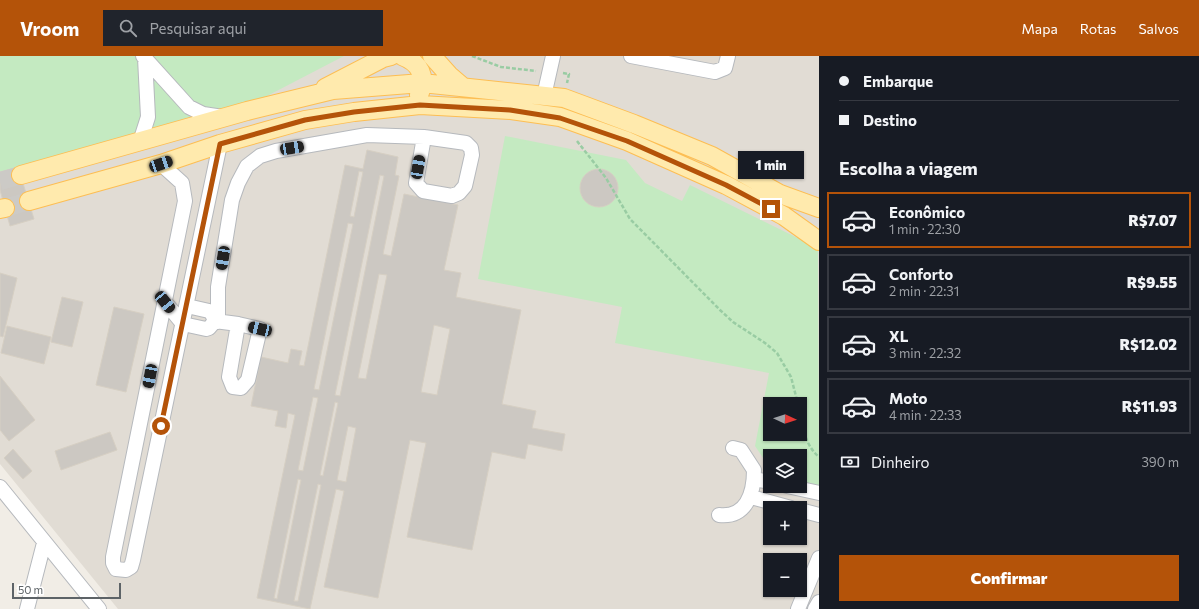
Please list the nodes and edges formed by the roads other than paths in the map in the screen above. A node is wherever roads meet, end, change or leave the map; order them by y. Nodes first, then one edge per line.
1 (368, 56) edge
2 (391, 56) edge
3 (402, 56) edge
4 (432, 56) edge
5 (554, 56) edge
6 (633, 56) edge
7 (728, 56) edge
8 (149, 59) edge
9 (421, 70) edge
10 (351, 73) junction
11 (463, 87) junction
12 (312, 95) junction
13 (544, 96) junction
14 (407, 106) junction
15 (225, 118) junction
16 (424, 137) junction
17 (140, 142) junction
18 (220, 144) junction
19 (72, 161) junction
20 (161, 164) junction
21 (21, 175) tunnel mouth
22 (78, 188) junction
23 (29, 202) tunnel mouth
24 (819, 208) edge
25 (179, 234) junction
26 (202, 236) junction
27 (819, 241) edge
28 (165, 302) junction
29 (187, 306) junction
30 (216, 321) junction
31 (183, 324) junction
32 (238, 324) junction
33 (144, 406) junction
34 (165, 411) junction
35 (733, 448) dead end
36 (754, 479) junction
37 (763, 481) edge
38 (0, 487) edge
39 (807, 490) edge
40 (819, 493) edge
41 (751, 497) junction
42 (766, 501) edge
43 (807, 512) edge
44 (719, 515) dead end
45 (819, 516) edge
46 (44, 543) junction
47 (819, 558) edge
48 (819, 602) edge
49 (27, 609) edge
50 (99, 609) edge
51 (798, 609) edge
52 (815, 609) edge

1 - 10 street
2 - 10 main road
3 - 9 main road
4 - 11 main road
5 - 13 street
6 - 7 street
8 - 15 street
8 - 17 street
9 - 11 main road
9 - 12 main road
9 - 14 main road
10 - 12 main road
11 - 13 main road
12 - 15 main road
13 - 24 main road
14 - 18 main road
14 - 27 main road
15 - 17 main road
16 - 16 street
16 - 30 street
17 - 19 main road
18 - 20 main road
18 - 26 street
19 - 21 main road
19 - 22 main road
20 - 22 main road
20 - 25 street
22 - 23 main road
25 - 26 street
25 - 28 street
26 - 29 street
28 - 31 street
28 - 33 street
29 - 30 street
29 - 31 street
30 - 31 street
30 - 32 street
31 - 34 street
32 - 32 street
33 - 34 street
33 - 34 street
35 - 36 street
36 - 37 street
36 - 41 street
38 - 46 street
39 - 40 street
41 - 42 street
41 - 44 street
43 - 45 street
46 - 49 street
46 - 50 street
47 - 51 street
48 - 52 street

